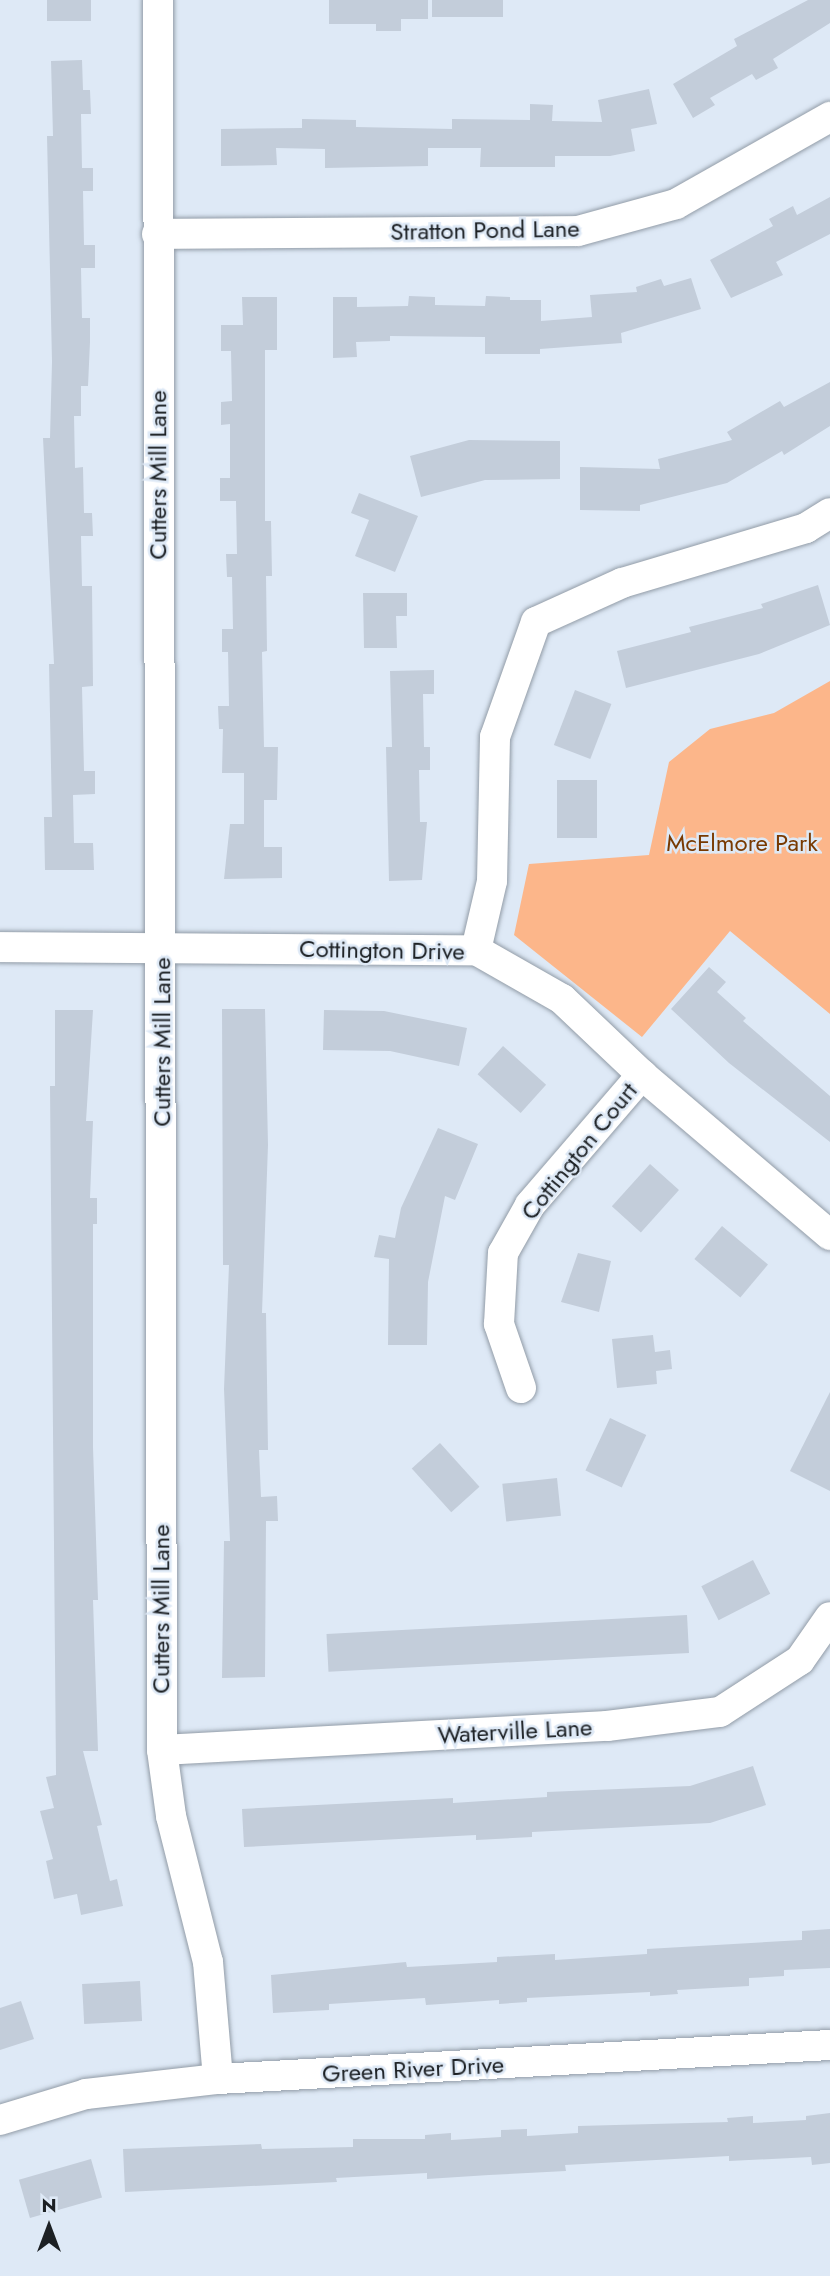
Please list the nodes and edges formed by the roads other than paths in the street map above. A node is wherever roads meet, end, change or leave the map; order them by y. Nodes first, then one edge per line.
1 (158, 0) edge
2 (830, 117) edge
3 (157, 234) junction
4 (830, 513) edge
5 (0, 947) edge
6 (162, 948) junction
7 (476, 950) junction
8 (642, 1075) junction
9 (830, 1235) edge
10 (521, 1388) dead end
11 (830, 1618) edge
12 (162, 1750) junction
13 (830, 2045) edge
14 (218, 2079) junction
15 (0, 2120) edge

1 - 3 street, Cutters Mill Lane
2 - 3 street, Stratton Pond Lane
3 - 6 street, Cutters Mill Lane
4 - 7 street
5 - 6 street, Cottington Drive
6 - 7 street, Cottington Drive
6 - 12 street, Cutters Mill Lane
7 - 8 street, Cottington Drive
8 - 9 street, Cottington Drive
8 - 10 street, Cottington Court
11 - 12 street, Waterville Lane
12 - 14 street, Cutters Mill Lane
13 - 14 street, Green River Drive
14 - 15 street, Green River Drive

